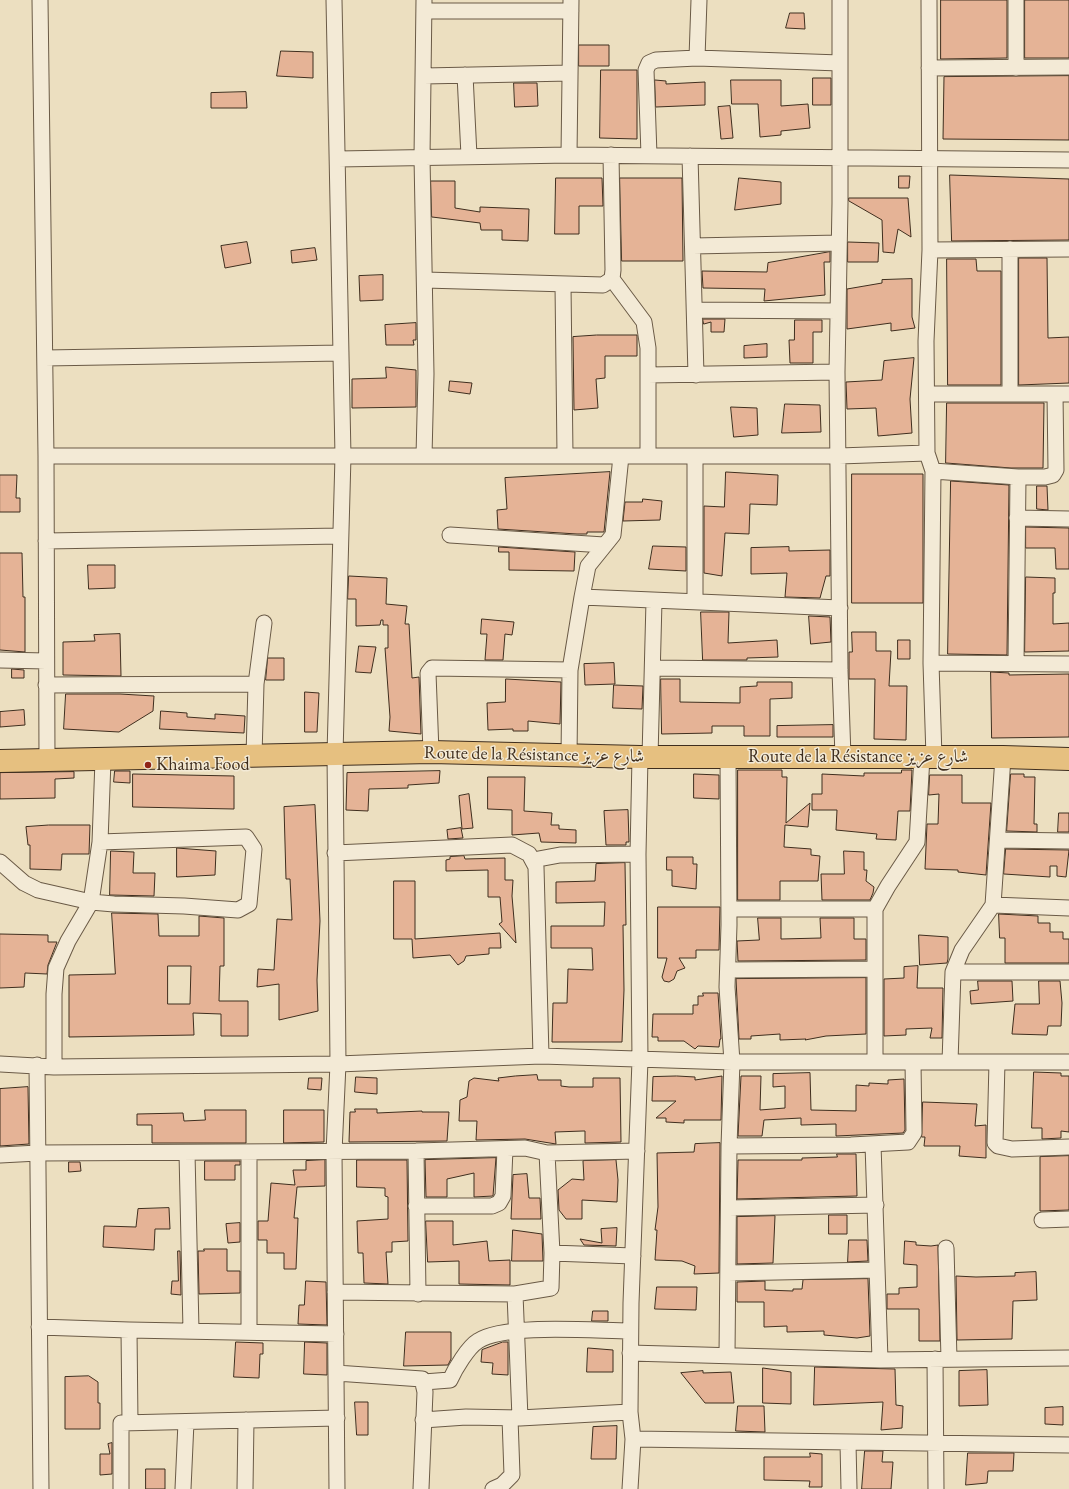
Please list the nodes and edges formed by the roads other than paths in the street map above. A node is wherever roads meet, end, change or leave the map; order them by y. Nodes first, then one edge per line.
1 (40, 0) edge
2 (334, 0) edge
3 (699, 0) edge
4 (840, 0) edge
5 (929, 0) edge
6 (1016, 0) edge
7 (424, 5) edge
8 (571, 5) edge
9 (697, 58) junction
10 (840, 64) junction
11 (1069, 67) edge
12 (929, 68) junction
13 (1016, 68) junction
14 (570, 73) junction
15 (465, 75) junction
16 (424, 76) junction
17 (569, 155) junction
18 (611, 155) junction
19 (649, 155) junction
20 (469, 156) junction
21 (690, 156) junction
22 (422, 157) junction
23 (840, 158) junction
24 (929, 158) junction
25 (338, 159) junction
26 (1069, 160) edge
27 (839, 243) junction
28 (693, 246) junction
29 (1010, 249) junction
30 (1069, 249) edge
31 (930, 250) junction
32 (612, 279) junction
33 (425, 280) junction
34 (563, 285) junction
35 (695, 310) junction
36 (838, 311) junction
37 (341, 353) junction
38 (45, 358) junction
39 (837, 372) junction
40 (648, 375) junction
41 (696, 375) junction
42 (928, 394) junction
43 (1010, 394) junction
44 (1062, 394) edge
45 (927, 453) junction
46 (46, 456) junction
47 (343, 456) junction
48 (424, 456) junction
49 (565, 456) junction
50 (621, 456) junction
51 (648, 456) junction
52 (695, 456) junction
53 (839, 456) junction
54 (933, 471) junction
55 (1018, 476) junction
56 (1018, 518) junction
57 (1069, 518) edge
58 (450, 535) dead end
59 (340, 536) junction
60 (46, 541) junction
61 (604, 546) junction
62 (582, 597) junction
63 (654, 600) junction
64 (695, 602) junction
65 (840, 608) junction
66 (264, 623) dead end
67 (0, 660) edge
68 (46, 661) junction
69 (931, 663) junction
70 (1016, 663) junction
71 (1069, 664) edge
72 (653, 668) junction
73 (570, 670) junction
74 (840, 670) junction
75 (256, 684) junction
76 (46, 685) junction
77 (431, 752) junction
78 (335, 754) junction
79 (254, 756) junction
80 (569, 756) junction
81 (645, 757) junction
82 (728, 757) junction
83 (843, 757) junction
84 (928, 757) junction
85 (1004, 757) junction
86 (1069, 759) edge
87 (103, 760) junction
88 (0, 761) edge
89 (47, 761) junction
90 (998, 840) junction
91 (1069, 841) edge
92 (100, 842) junction
93 (335, 853) junction
94 (638, 854) junction
95 (533, 860) junction
96 (0, 862) edge
97 (91, 902) junction
98 (993, 905) junction
99 (729, 908) junction
100 (1069, 908) edge
101 (875, 909) junction
102 (875, 969) junction
103 (728, 970) junction
104 (953, 972) junction
105 (1069, 972) edge
106 (541, 1056) junction
107 (640, 1060) junction
108 (732, 1062) junction
109 (875, 1062) junction
110 (913, 1062) junction
111 (950, 1062) junction
112 (997, 1062) junction
113 (1069, 1062) edge
114 (0, 1064) edge
115 (338, 1064) junction
116 (37, 1065) junction
117 (54, 1067) junction
118 (873, 1144) junction
119 (729, 1146) junction
120 (1069, 1147) edge
121 (505, 1149) junction
122 (416, 1151) junction
123 (636, 1151) junction
124 (249, 1152) junction
125 (334, 1152) junction
126 (38, 1153) junction
127 (187, 1153) junction
128 (547, 1153) junction
129 (0, 1155) edge
130 (876, 1205) junction
131 (416, 1206) junction
132 (729, 1208) junction
133 (1069, 1219) edge
134 (1042, 1220) dead end
135 (946, 1248) dead end
136 (552, 1253) junction
137 (633, 1256) junction
138 (876, 1270) junction
139 (728, 1273) junction
140 (335, 1292) junction
141 (418, 1294) junction
142 (515, 1294) junction
143 (39, 1327) junction
144 (129, 1330) junction
145 (191, 1330) junction
146 (517, 1330) junction
147 (630, 1331) junction
148 (249, 1332) junction
149 (336, 1334) junction
150 (630, 1353) junction
151 (727, 1355) junction
152 (1069, 1358) edge
153 (942, 1359) junction
154 (880, 1360) junction
155 (336, 1373) junction
156 (424, 1382) junction
157 (630, 1412) junction
158 (337, 1418) junction
159 (515, 1418) junction
160 (246, 1420) junction
161 (423, 1420) junction
162 (186, 1422) junction
163 (130, 1423) junction
164 (634, 1439) junction
165 (848, 1443) junction
166 (936, 1444) junction
167 (1069, 1445) edge
168 (41, 1489) edge
169 (121, 1489) edge
170 (183, 1489) edge
171 (245, 1489) edge
172 (337, 1489) edge
173 (421, 1489) edge
174 (493, 1489) edge
175 (630, 1489) edge
176 (849, 1489) edge
177 (936, 1489) edge

1 - 38 street
2 - 25 street
3 - 9 street
4 - 10 street
5 - 12 street
6 - 13 street
7 - 8 street
7 - 16 street
8 - 14 street
9 - 10 street
9 - 19 street
10 - 23 street
11 - 13 street
12 - 13 street
12 - 24 street
14 - 15 street
14 - 17 street
15 - 16 street
15 - 20 street
16 - 22 street
17 - 18 street
17 - 20 street
18 - 19 street
18 - 32 street
19 - 21 street
20 - 22 street
21 - 23 street
21 - 28 street
22 - 25 street
22 - 33 street
23 - 24 street
23 - 27 street
24 - 26 street
24 - 31 street
25 - 37 street
27 - 28 street
27 - 36 street
28 - 35 street
29 - 30 street
29 - 31 street
29 - 43 street
31 - 42 street
32 - 34 street
32 - 40 street
33 - 34 street
33 - 48 street
34 - 49 street
35 - 36 street
35 - 41 street
36 - 39 street
37 - 38 street
37 - 47 street
38 - 46 street
39 - 41 street
39 - 53 street
40 - 41 street
40 - 51 street
42 - 43 street
42 - 45 street
43 - 44 street
44 - 55 street
45 - 53 street
45 - 54 street
46 - 47 street
46 - 60 street
47 - 48 street
47 - 59 street
48 - 49 street
49 - 50 street
50 - 51 street
50 - 61 street
51 - 52 street
52 - 53 street
52 - 64 street
53 - 65 street
54 - 55 street
54 - 69 street
55 - 56 street
56 - 57 street
56 - 70 street
58 - 61 street
59 - 60 street
59 - 78 street
60 - 68 street
61 - 62 street
62 - 63 street
62 - 73 street
63 - 64 street
63 - 72 street
64 - 65 street
65 - 74 street
66 - 75 street
67 - 68 street
68 - 76 street
69 - 70 street
69 - 84 street
70 - 71 street
72 - 74 street
72 - 81 street
73 - 77 street
73 - 80 street
74 - 83 street
75 - 76 street
75 - 79 street
76 - 89 street
77 - 78 main road, Route de la Résistance شارع عزيز
77 - 80 main road, Route de la Résistance شارع عزيز
78 - 79 main road, Route de la Résistance شارع عزيز
78 - 93 street
79 - 87 main road, Route de la Résistance شارع عزيز
80 - 81 main road, Route de la Résistance شارع عزيز
81 - 82 main road, Route de la Résistance شارع عزيز
81 - 94 street
82 - 83 main road, Route de la Résistance شارع عزيز
82 - 99 street
83 - 84 main road, Route de la Résistance شارع عزيز
84 - 85 main road, Route de la Résistance شارع عزيز
84 - 101 street
85 - 86 main road, Route de la Résistance شارع عزيز
85 - 90 street
87 - 89 main road, Route de la Résistance شارع عزيز
87 - 92 street
88 - 89 main road, Route de la Résistance شارع عزيز
90 - 91 street
90 - 98 street
92 - 97 street
92 - 97 street
93 - 95 street
93 - 115 street
94 - 95 street
94 - 107 street
95 - 106 street
96 - 97 street
97 - 117 street
98 - 100 street
98 - 104 street
99 - 101 street
99 - 103 street
101 - 102 street
102 - 103 street
102 - 109 street
103 - 108 street
104 - 105 street
104 - 111 street
106 - 107 street
106 - 115 street
107 - 108 street
107 - 123 street
108 - 109 street
108 - 119 street
109 - 110 street
110 - 111 street
110 - 118 street
111 - 112 street
112 - 113 street
112 - 120 street
114 - 116 street
115 - 117 street
115 - 125 street
116 - 117 street
116 - 126 street
118 - 119 street
118 - 130 street
119 - 132 street
121 - 122 street
121 - 128 street
121 - 131 street
122 - 125 street
122 - 131 street
123 - 128 street
123 - 137 street
124 - 125 street
124 - 127 street
124 - 148 street
125 - 140 street
126 - 127 street
126 - 129 street
126 - 143 street
127 - 145 street
128 - 136 street
130 - 132 street
130 - 138 street
131 - 141 street
132 - 139 street
133 - 134 street
135 - 153 street
136 - 137 street
136 - 142 street
137 - 147 street
138 - 139 street
138 - 154 street
139 - 151 street
140 - 141 street
140 - 149 street
141 - 142 street
142 - 146 street
143 - 144 street
143 - 168 street
144 - 145 street
144 - 163 street
145 - 148 street
146 - 147 street
146 - 156 street
146 - 159 street
147 - 150 street
148 - 149 street
149 - 155 street
150 - 151 street
150 - 157 street
151 - 154 street
152 - 153 street
153 - 154 street
153 - 166 street
155 - 156 street
155 - 158 street
156 - 161 street
157 - 159 street
157 - 164 street
158 - 160 street
158 - 172 street
159 - 161 street
159 - 174 street
160 - 162 street
160 - 171 street
161 - 173 street
162 - 163 street
162 - 170 street
163 - 169 street
164 - 165 street
164 - 175 street
165 - 166 street
165 - 176 street
166 - 167 street
166 - 177 street

